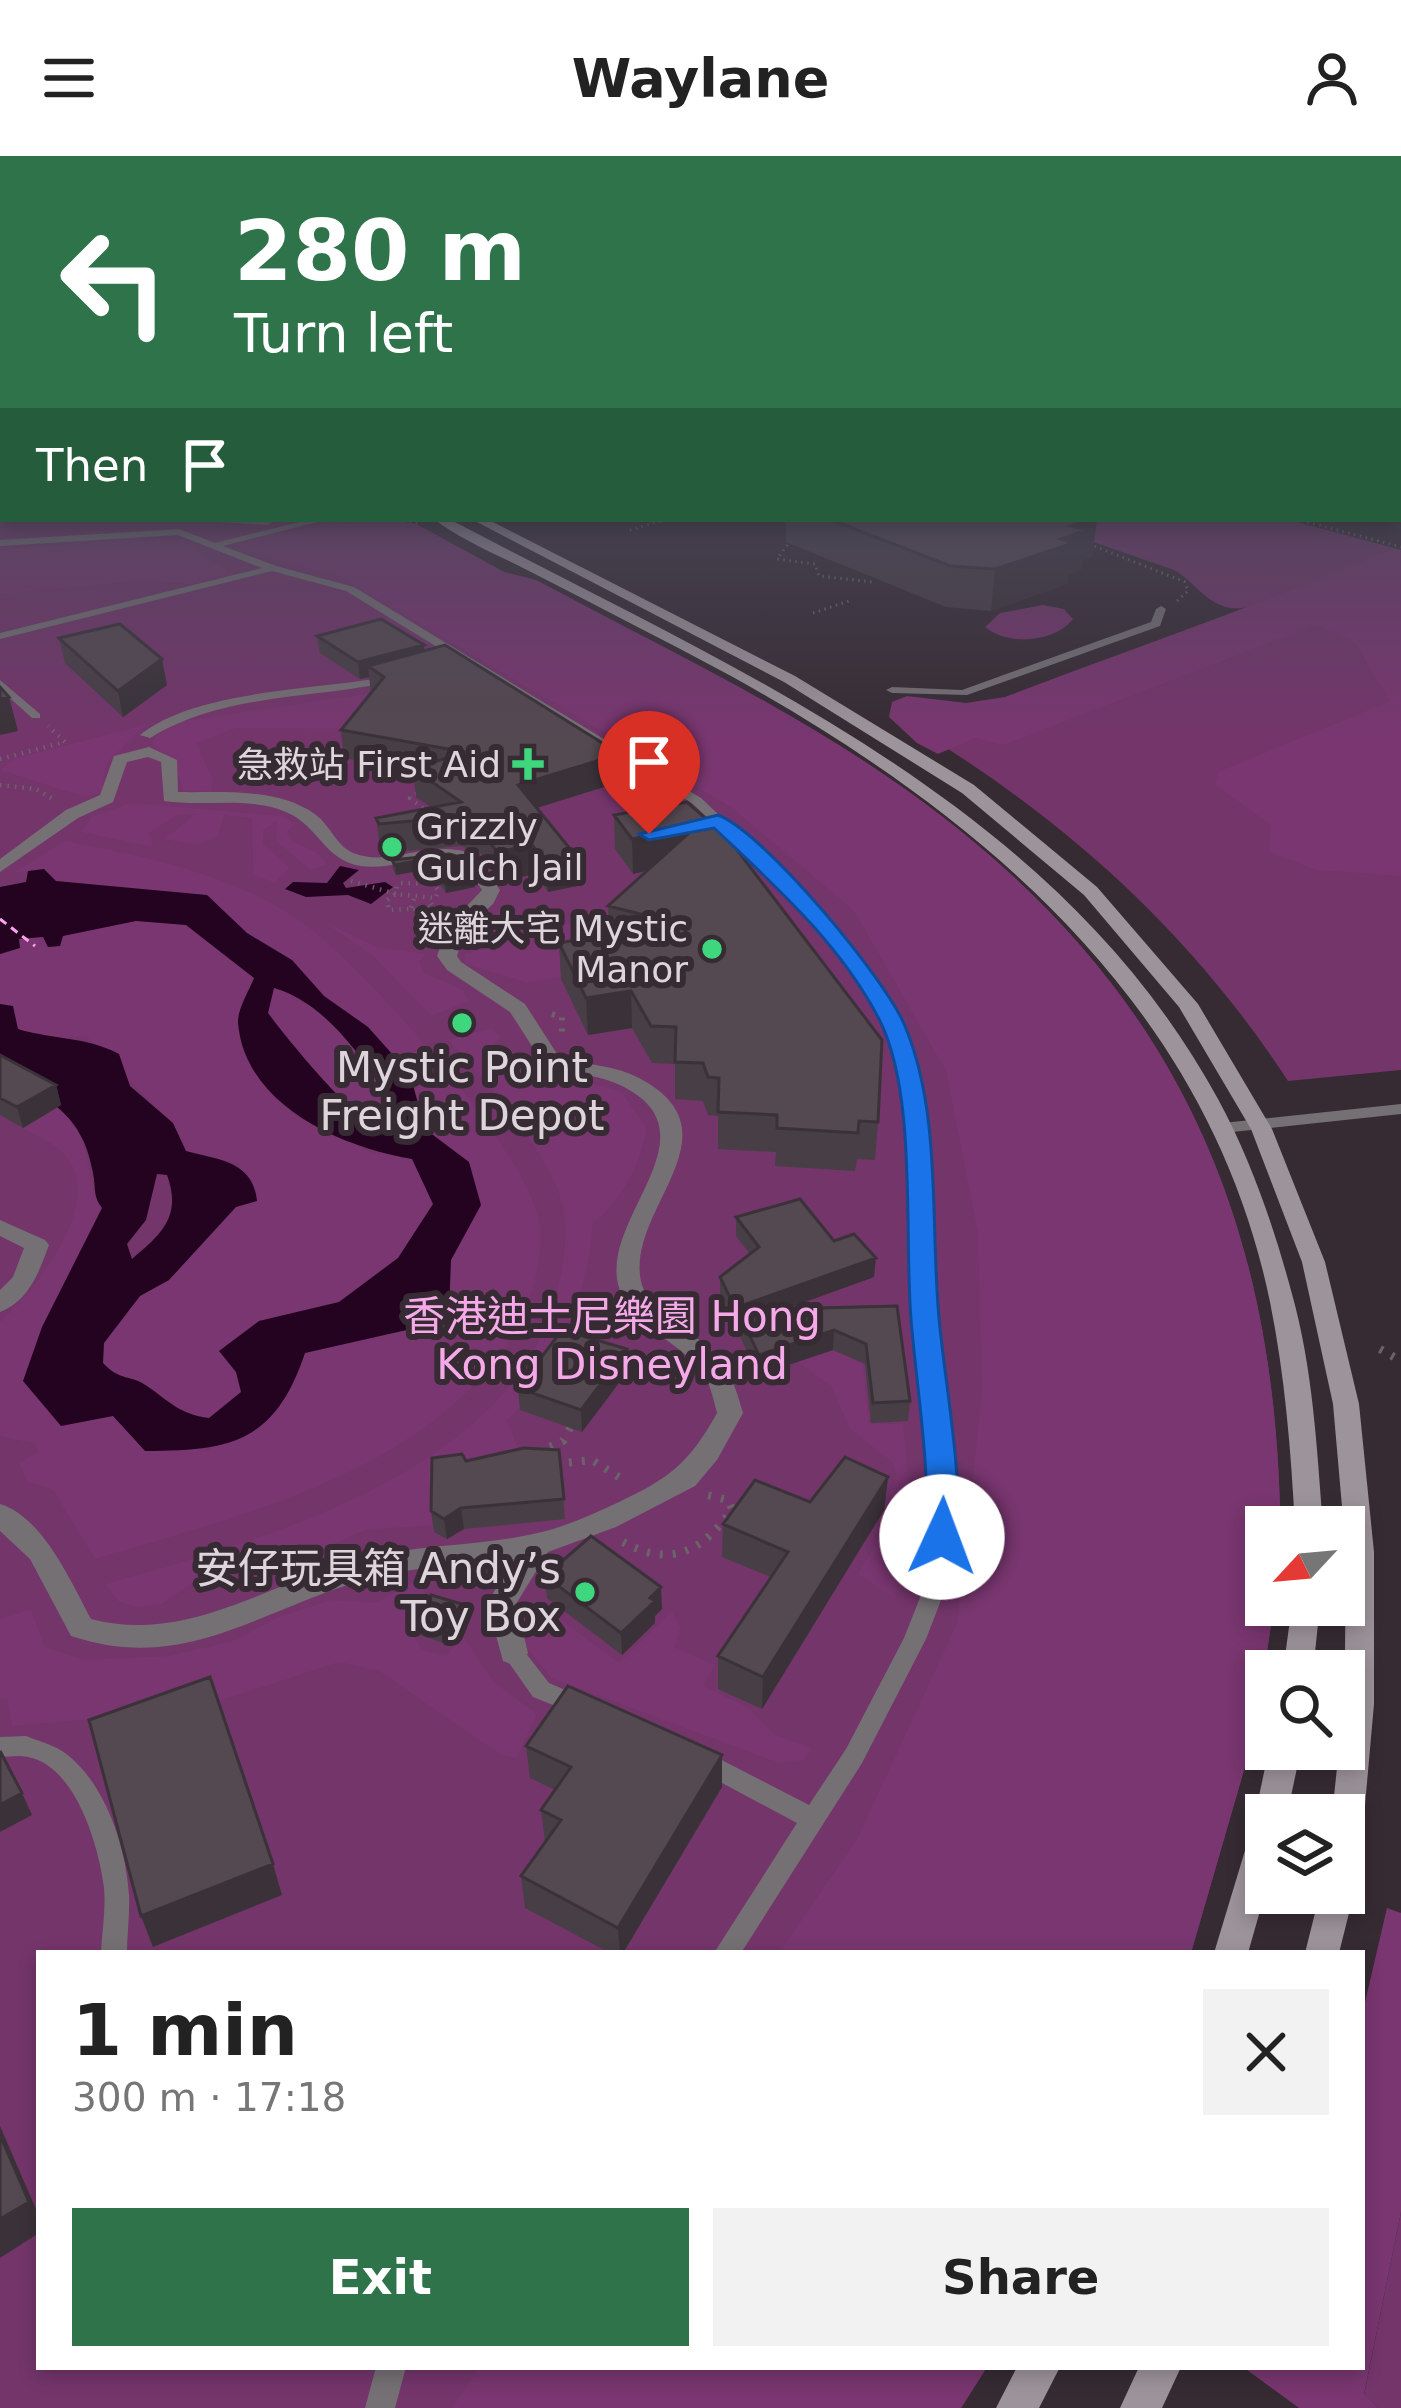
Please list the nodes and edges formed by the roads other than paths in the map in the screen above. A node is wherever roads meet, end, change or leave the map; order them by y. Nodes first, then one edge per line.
1 (127, 527) edge
2 (155, 527) edge
3 (199, 527) edge
4 (284, 527) edge
5 (455, 527) edge
6 (492, 527) edge
7 (187, 533) junction
8 (0, 543) edge
9 (219, 544) junction
10 (272, 568) junction
11 (1161, 609) dead end
12 (0, 636) edge
13 (412, 673) edge
14 (0, 683) edge
15 (892, 690) dead end
16 (36, 716) road end
17 (142, 744) junction
18 (718, 821) junction
19 (698, 825) edge
20 (0, 867) edge
21 (1401, 1109) edge
22 (1272, 1122) junction
23 (1223, 1128) junction
24 (0, 1227) edge
25 (0, 1304) edge
26 (1308, 1506) edge
27 (0, 1514) edge
28 (538, 1544) junction
29 (513, 1653) joint
30 (605, 1718) edge
31 (668, 1746) edge
32 (0, 1748) edge
33 (1356, 1794) edge
34 (814, 1820) junction
35 (1245, 1905) edge
36 (1332, 1914) edge
37 (114, 1950) edge
38 (730, 1950) edge
39 (1232, 1950) edge
40 (1323, 1950) edge
41 (390, 2370) edge
42 (1038, 2370) edge
43 (1159, 2370) edge
44 (380, 2408) edge
45 (1016, 2408) edge
46 (1140, 2408) edge

1 - 8 lane
2 - 7 lane
3 - 7 lane
4 - 9 lane
5 - 23 street
6 - 22 street
7 - 9 lane
9 - 10 lane
10 - 12 lane
10 - 18 lane
11 - 15 lane
13 - 17 lane
14 - 16 lane
17 - 20 street
17 - 28 street
18 - 19 lane
18 - 34 lane
21 - 22 lane
22 - 23 lane
22 - 33 street
23 - 26 street
24 - 25 street
27 - 28 street
28 - 29 street
29 - 30 lane
31 - 34 lane
32 - 37 lane
34 - 38 lane
35 - 39 street
36 - 40 street
41 - 44 lane
42 - 45 street
43 - 46 street

